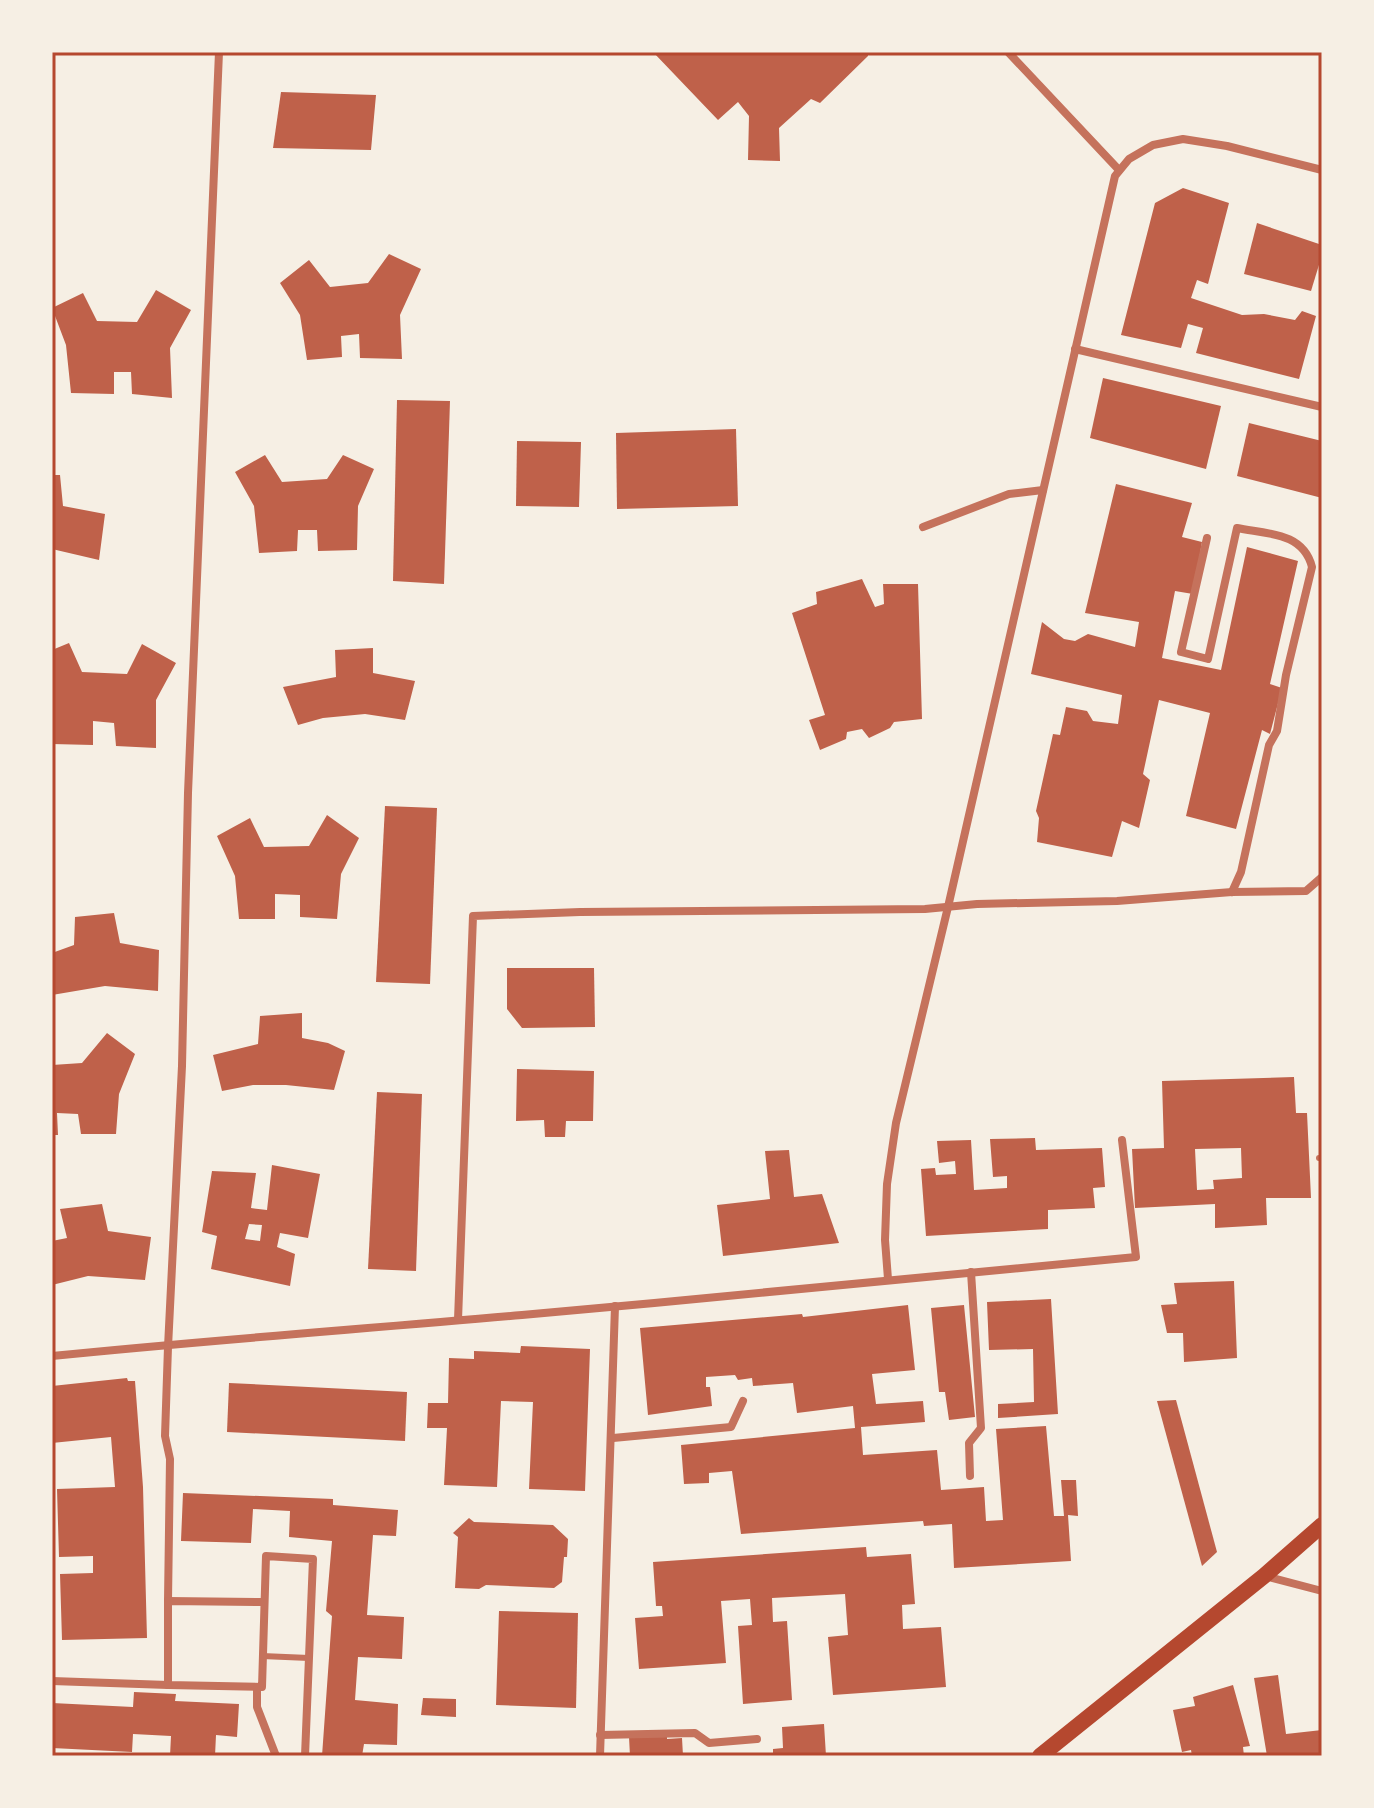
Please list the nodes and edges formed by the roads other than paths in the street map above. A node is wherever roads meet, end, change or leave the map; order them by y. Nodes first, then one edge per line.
1 (219, 52) edge
2 (1008, 52) edge
3 (1119, 170) junction
4 (1322, 170) edge
5 (1075, 349) junction
6 (1322, 407) edge
7 (1043, 490) junction
8 (923, 527) dead end
9 (1207, 538) dead end
10 (1322, 877) edge
11 (1232, 892) junction
12 (948, 907) junction
13 (1122, 1140) dead end
14 (971, 1272) junction
15 (888, 1279) junction
16 (615, 1306) junction
17 (458, 1320) junction
18 (168, 1347) junction
19 (52, 1356) edge
20 (743, 1401) dead end
21 (613, 1438) junction
22 (970, 1476) dead end
23 (1322, 1525) edge
24 (1264, 1576) junction
25 (1322, 1591) edge
26 (168, 1601) junction
27 (263, 1602) junction
28 (262, 1656) junction
29 (309, 1658) junction
30 (52, 1681) edge
31 (168, 1685) junction
32 (257, 1687) junction
33 (600, 1735) junction
34 (757, 1739) dead end
35 (276, 1756) edge
36 (305, 1756) edge
37 (600, 1756) edge
38 (1040, 1756) edge

1 - 18 street
2 - 3 street
3 - 4 street
3 - 5 street
5 - 6 street
5 - 7 street
7 - 8 street
7 - 12 street
9 - 11 street
10 - 11 street
11 - 12 street
12 - 15 street
12 - 17 street
13 - 14 street
14 - 15 street
14 - 22 street
15 - 16 street
16 - 17 street
16 - 21 street
17 - 18 street
18 - 19 street
18 - 26 street
20 - 21 street
21 - 33 street
23 - 24 main road
24 - 25 street
24 - 38 main road
26 - 27 street
26 - 31 street
27 - 28 street
27 - 29 street
28 - 29 lane
28 - 32 street
29 - 36 street
30 - 31 street
31 - 32 street
32 - 35 street
33 - 34 street
33 - 37 street

